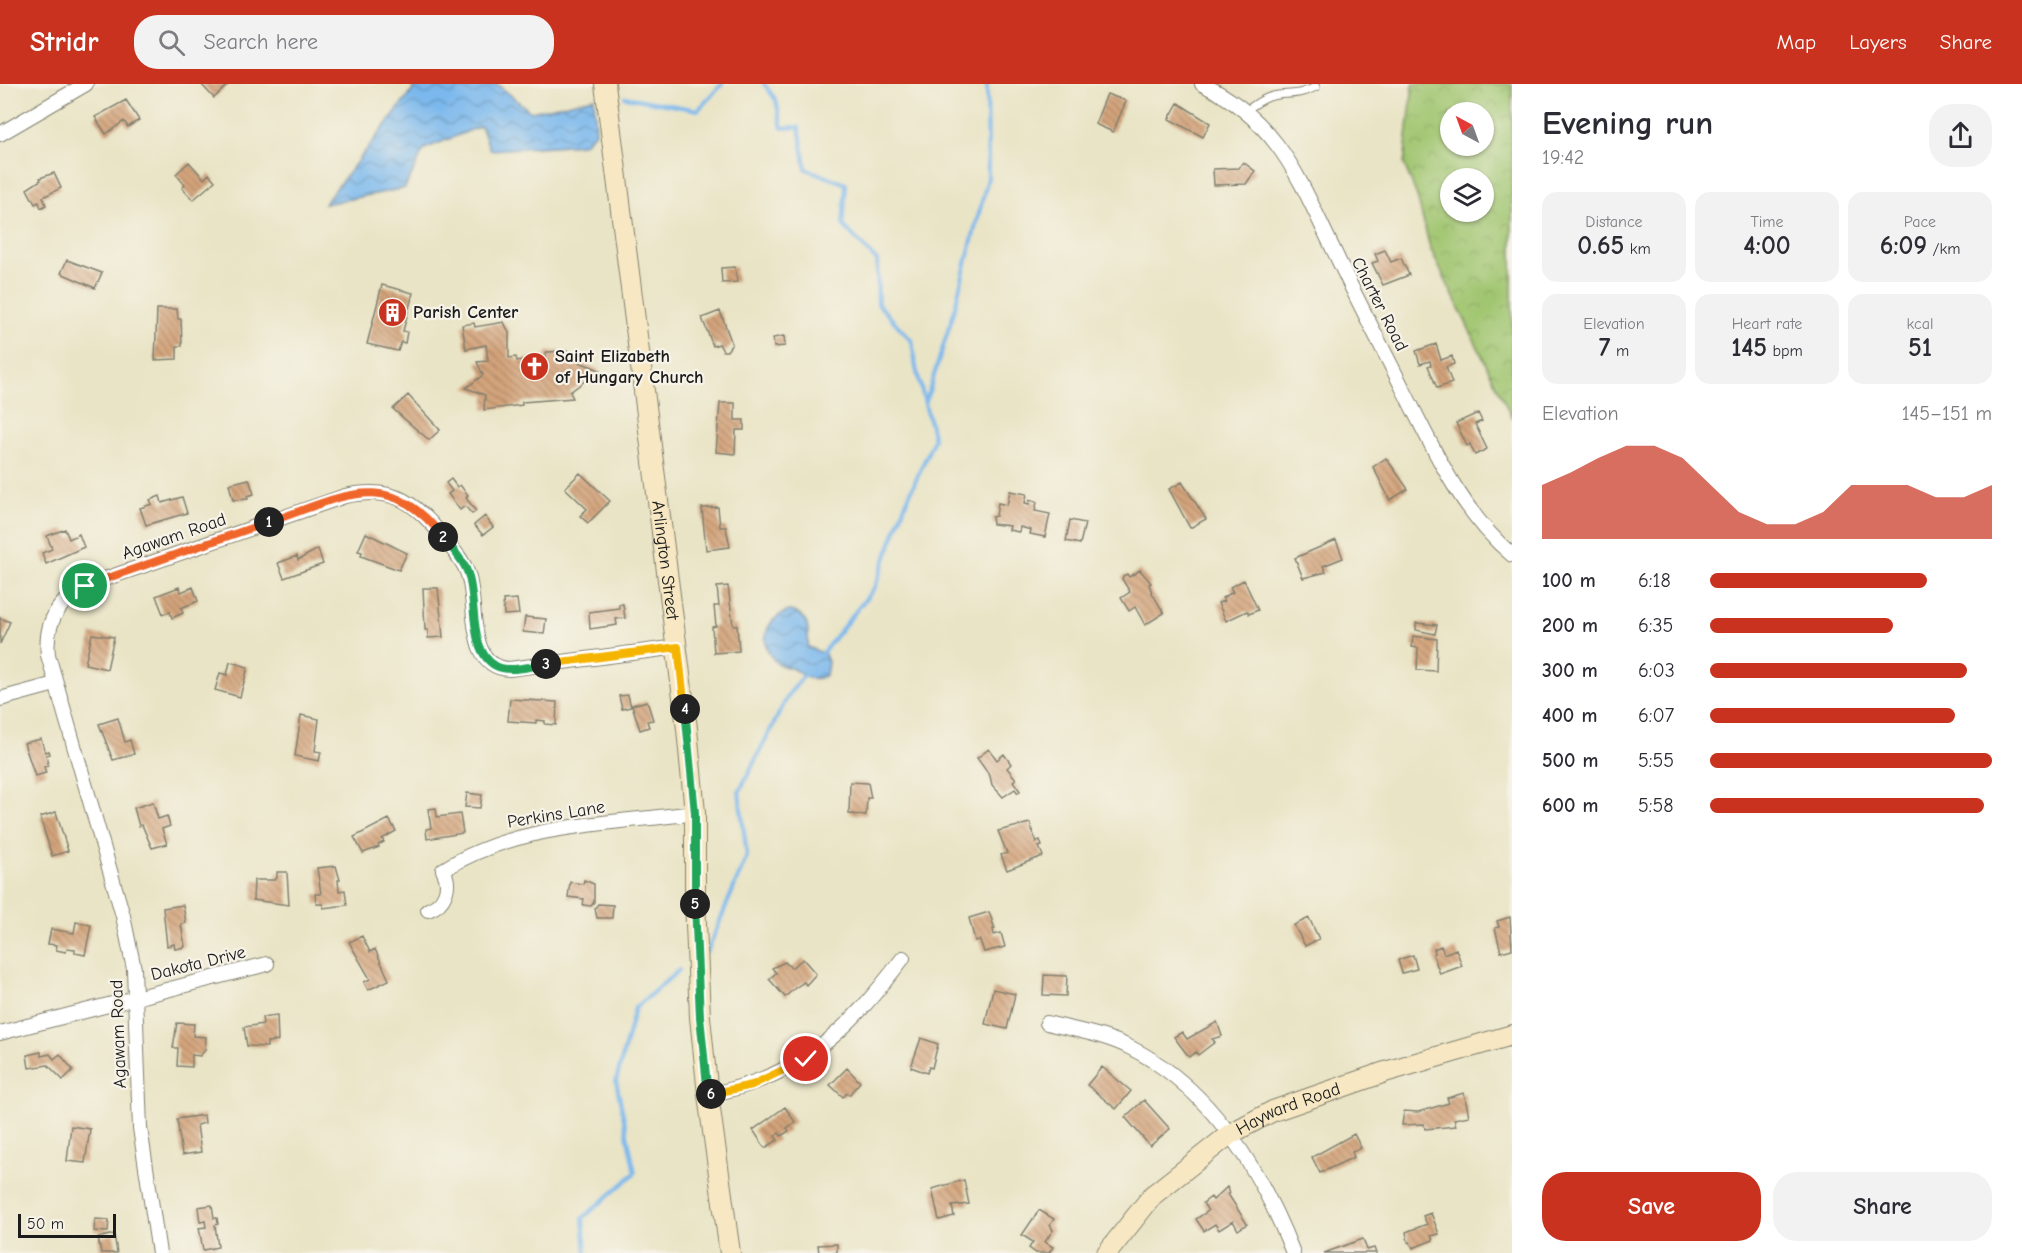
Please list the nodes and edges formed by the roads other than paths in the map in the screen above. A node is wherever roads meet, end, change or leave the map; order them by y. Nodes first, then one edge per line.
1 (86, 84) edge
2 (605, 84) edge
3 (1202, 84) edge
4 (1316, 87) dead end
5 (1246, 111) junction
6 (0, 134) edge
7 (1512, 555) edge
8 (678, 647) junction
9 (55, 684) junction
10 (0, 699) edge
11 (695, 813) junction
12 (428, 910) dead end
13 (903, 958) dead end
14 (267, 964) dead end
15 (137, 997) junction
16 (1047, 1023) dead end
17 (0, 1033) edge
18 (1512, 1035) edge
19 (708, 1095) junction
20 (1230, 1134) junction
21 (159, 1253) edge
22 (730, 1253) edge
23 (1107, 1253) edge
24 (1293, 1253) edge

1 - 6 street
2 - 8 street, Arlington Street
3 - 5 street, Charter Road
4 - 5 lane
5 - 7 street, Charter Road
8 - 9 street, Agawam Road
8 - 11 street, Arlington Street
9 - 10 street
9 - 15 street, Agawam Road
11 - 12 street, Perkins Lane
11 - 19 street, Arlington Street
13 - 19 street
14 - 15 street, Dakota Drive
15 - 17 street, Dakota Drive
15 - 21 street, Agawam Road
16 - 20 street
18 - 20 street, Hayward Road
19 - 22 street, Arlington Street
20 - 23 street, Hayward Road
20 - 24 street

